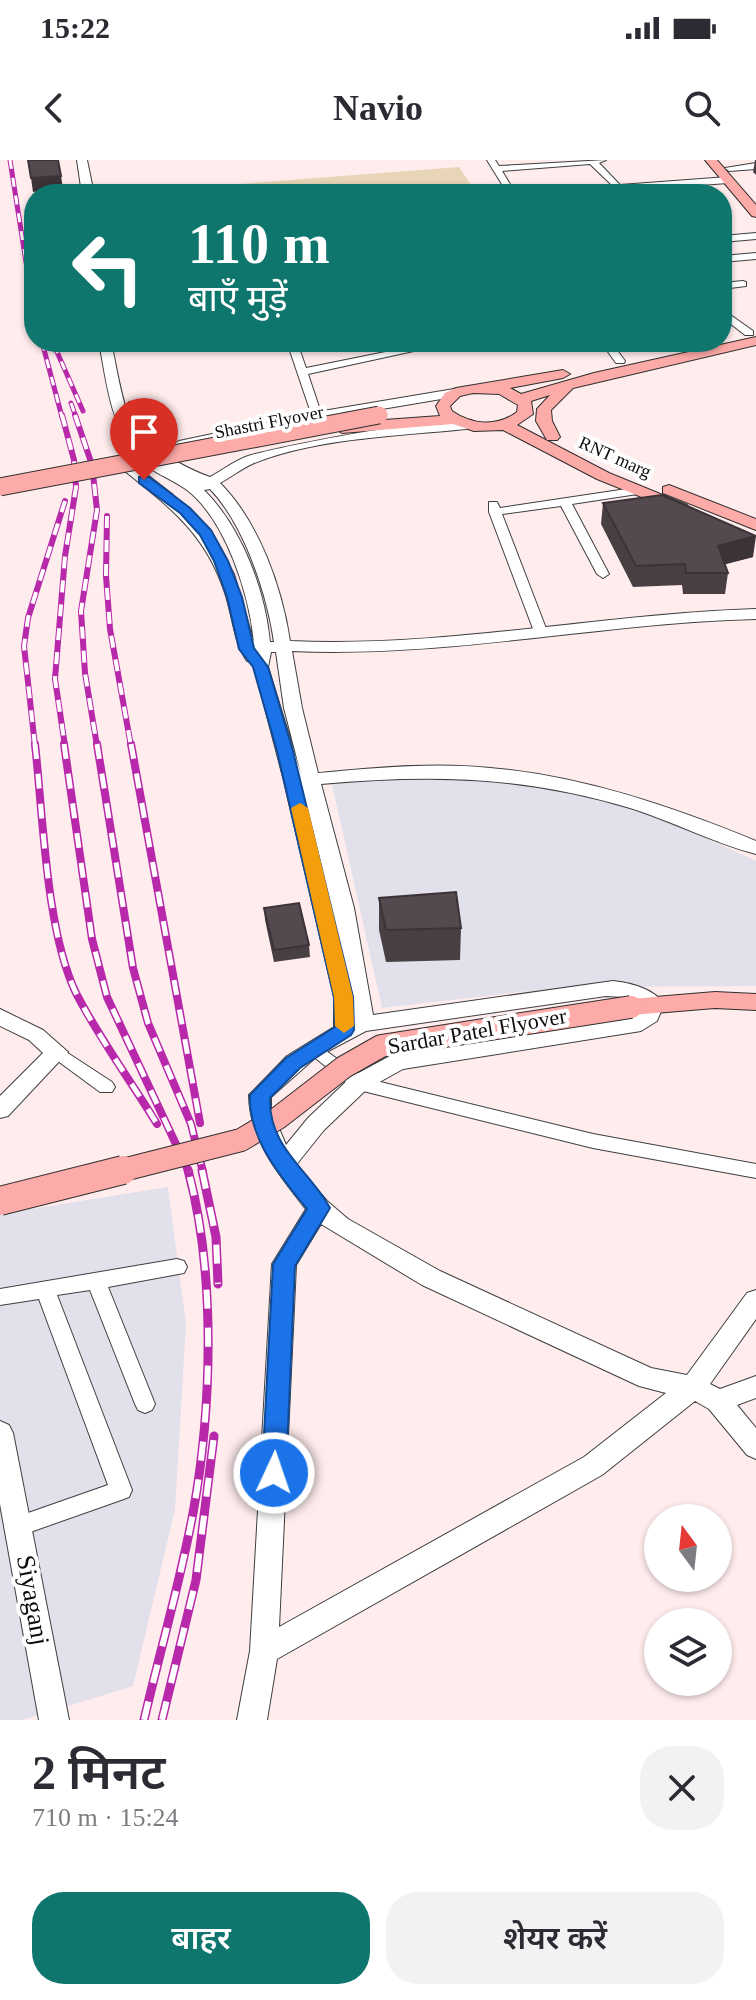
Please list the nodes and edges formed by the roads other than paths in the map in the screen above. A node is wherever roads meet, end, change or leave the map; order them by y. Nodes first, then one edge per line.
1 (82, 160) edge
2 (603, 160) edge
3 (711, 160) edge
4 (592, 161) edge
5 (493, 164) edge
6 (756, 166) edge
7 (727, 169) edge
8 (71, 171) dead end
9 (73, 184) edge
10 (86, 184) edge
11 (506, 184) edge
12 (614, 184) edge
13 (641, 184) edge
14 (756, 196) edge
15 (756, 213) edge
16 (756, 236) edge
17 (732, 238) edge
18 (756, 256) edge
19 (732, 258) edge
20 (743, 284) dead end
21 (732, 285) edge
22 (732, 319) edge
23 (754, 335) edge
24 (732, 338) edge
25 (732, 341) edge
26 (108, 352) edge
27 (120, 352) edge
28 (295, 352) edge
29 (401, 352) edge
30 (613, 352) edge
31 (662, 352) edge
32 (690, 352) edge
33 (620, 361) junction
34 (302, 372) junction
35 (570, 384) junction
36 (486, 388) junction
37 (450, 396) junction
38 (521, 399) junction
39 (130, 414) junction
40 (317, 416) junction
41 (521, 417) junction
42 (382, 419) junction
43 (453, 424) junction
44 (505, 425) junction
45 (545, 440) junction
46 (147, 451) junction
47 (131, 469) junction
48 (203, 486) junction
49 (0, 487) edge
50 (640, 491) junction
51 (0, 494) edge
52 (565, 502) junction
53 (756, 525) edge
54 (756, 538) edge
55 (603, 574) dead end
56 (756, 614) edge
57 (540, 631) junction
58 (250, 642) junction
59 (284, 646) junction
60 (313, 779) junction
61 (293, 781) junction
62 (756, 848) edge
63 (756, 1002) edge
64 (643, 1005) junction
65 (0, 1017) edge
66 (354, 1027) junction
67 (315, 1049) junction
68 (57, 1052) junction
69 (359, 1083) junction
70 (106, 1087) dead end
71 (0, 1110) edge
72 (283, 1165) junction
73 (756, 1171) edge
74 (0, 1201) edge
75 (319, 1208) junction
76 (177, 1267) dead end
77 (96, 1281) junction
78 (45, 1289) junction
79 (0, 1297) edge
80 (756, 1300) edge
81 (693, 1387) junction
82 (756, 1387) edge
83 (718, 1401) junction
84 (145, 1404) dead end
85 (0, 1433) edge
86 (756, 1447) edge
87 (19, 1526) junction
88 (264, 1651) junction
89 (54, 1720) edge
90 (252, 1720) edge

1 - 10 street
2 - 4 street
3 - 7 main road
4 - 5 street
4 - 12 street
5 - 11 street
6 - 7 street
7 - 13 street
7 - 14 main road
7 - 15 main road
8 - 9 street
16 - 17 street
18 - 19 street
20 - 21 street
22 - 23 street
23 - 24 main road
23 - 25 main road
26 - 39 street
27 - 39 street
28 - 34 street
29 - 34 street
30 - 33 street
31 - 33 main road, Shastri Flyover
32 - 35 main road
33 - 36 main road, Shastri Flyover
34 - 40 street
35 - 38 main road
35 - 45 main road
36 - 37 main road, Shastri Flyover
36 - 38 main road
37 - 40 street
37 - 42 main road, Shastri Flyover
37 - 43 main road
38 - 41 main road
39 - 46 street
40 - 46 street
41 - 44 main road
41 - 45 main road, RNT marg
42 - 43 main road, Shastri Flyover
42 - 47 main road, Shastri Flyover, bridge
42 - 49 main road, Shastri Flyover, bridge
43 - 44 main road
43 - 45 main road
43 - 48 street
44 - 45 main road, RNT marg
45 - 50 main road, RNT marg
45 - 53 main road, RNT marg
46 - 48 street
47 - 51 main road, Shastri Flyover
47 - 58 street
48 - 58 street
48 - 59 street
50 - 52 street
50 - 54 main road, RNT marg
52 - 55 street
52 - 57 street
56 - 57 street
57 - 59 street
58 - 59 street
58 - 61 street
59 - 60 street
60 - 61 street
60 - 62 street
60 - 66 street
61 - 66 street
63 - 64 main road, Sardar Patel Flyover
64 - 66 street
64 - 69 street
64 - 74 main road, Sardar Patel Flyover, bridge
65 - 68 street
66 - 67 street
67 - 69 street
67 - 72 street
68 - 70 street
68 - 71 street
69 - 72 street
69 - 73 street
72 - 75 street
75 - 81 street
75 - 88 street
76 - 77 street
77 - 78 street
77 - 84 street
78 - 79 street
78 - 87 street
80 - 81 street
81 - 83 street
81 - 88 street
82 - 83 street
83 - 86 street
85 - 87 street, Siyaganj
87 - 89 street, Siyaganj
88 - 90 street

